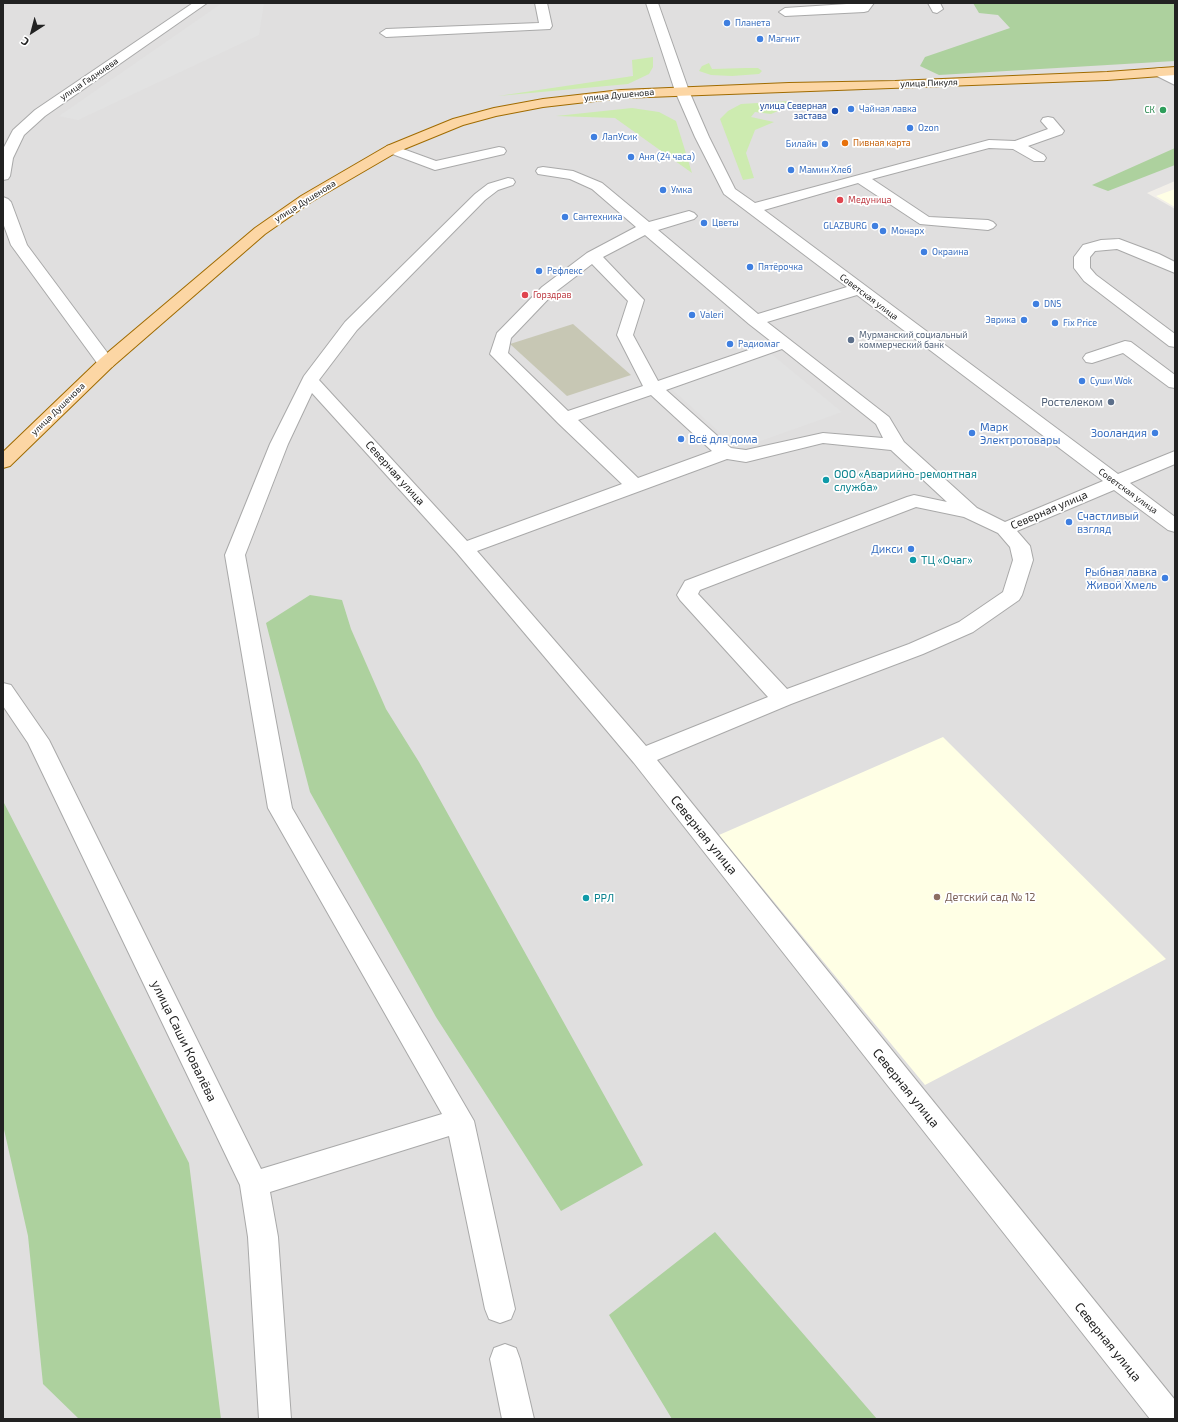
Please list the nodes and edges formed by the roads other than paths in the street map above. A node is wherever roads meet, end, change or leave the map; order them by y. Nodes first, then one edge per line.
1 (201, 3) edge
2 (541, 3) edge
3 (652, 3) edge
4 (868, 3) edge
5 (785, 12) dead end
6 (386, 34) dead end
7 (1175, 71) edge
8 (1160, 72) junction
9 (1175, 80) edge
10 (682, 91) junction
11 (1048, 121) dead end
12 (1016, 145) junction
13 (392, 149) junction
14 (499, 150) dead end
15 (1039, 158) dead end
16 (543, 170) dead end
17 (3, 176) edge
18 (860, 178) junction
19 (508, 182) dead end
20 (3, 202) edge
21 (752, 209) junction
22 (689, 216) dead end
23 (988, 225) dead end
24 (646, 228) junction
25 (593, 256) junction
26 (1175, 268) edge
27 (859, 289) junction
28 (755, 320) junction
29 (1175, 342) edge
30 (784, 343) junction
31 (1092, 358) dead end
32 (106, 363) junction
33 (310, 380) junction
34 (1175, 383) edge
35 (653, 386) junction
36 (564, 418) junction
37 (896, 445) junction
38 (726, 453) junction
39 (1175, 457) edge
40 (3, 462) edge
41 (1116, 482) junction
42 (635, 486) junction
43 (970, 512) junction
44 (1175, 526) edge
45 (1005, 529) junction
46 (464, 549) junction
47 (3, 690) edge
48 (783, 699) junction
49 (642, 757) junction
50 (460, 1121) junction
51 (254, 1184) junction
52 (500, 1309) dead end
53 (505, 1359) dead end
54 (275, 1419) edge
55 (518, 1419) edge
56 (1170, 1419) edge

1 - 17 street, улица Гаджиева
2 - 6 street
3 - 10 street
4 - 5 street
7 - 8 main road, улица Пикуля
8 - 9 street
8 - 10 main road, улица Пикуля
10 - 13 main road, улица Душенова
10 - 21 street, Советская улица
11 - 12 street
12 - 15 street
12 - 18 street
13 - 14 street
13 - 32 main road, улица Душенова
16 - 24 street
18 - 21 street
18 - 23 street
19 - 33 street
20 - 32 street
21 - 27 street, Советская улица
22 - 24 street
24 - 25 street
24 - 28 street
25 - 35 street
25 - 36 street
26 - 29 street
27 - 28 street
27 - 41 street, Советская улица
28 - 30 street
30 - 35 street
30 - 37 street
31 - 34 street
32 - 40 main road, улица Душенова
33 - 46 street, Северная улица
33 - 50 street
35 - 36 street
35 - 38 street
36 - 42 street
37 - 38 street
37 - 43 street
38 - 42 street
39 - 41 street, Северная улица
41 - 44 street, Советская улица
41 - 45 street, Северная улица
42 - 46 street
43 - 45 street
43 - 48 street
45 - 48 street, Северная улица
46 - 49 street, Северная улица
47 - 51 street, улица Саши Ковалёва
48 - 49 street, Северная улица
49 - 56 street, Северная улица
50 - 51 street
50 - 52 street
51 - 54 street, улица Саши Ковалёва
53 - 55 street

